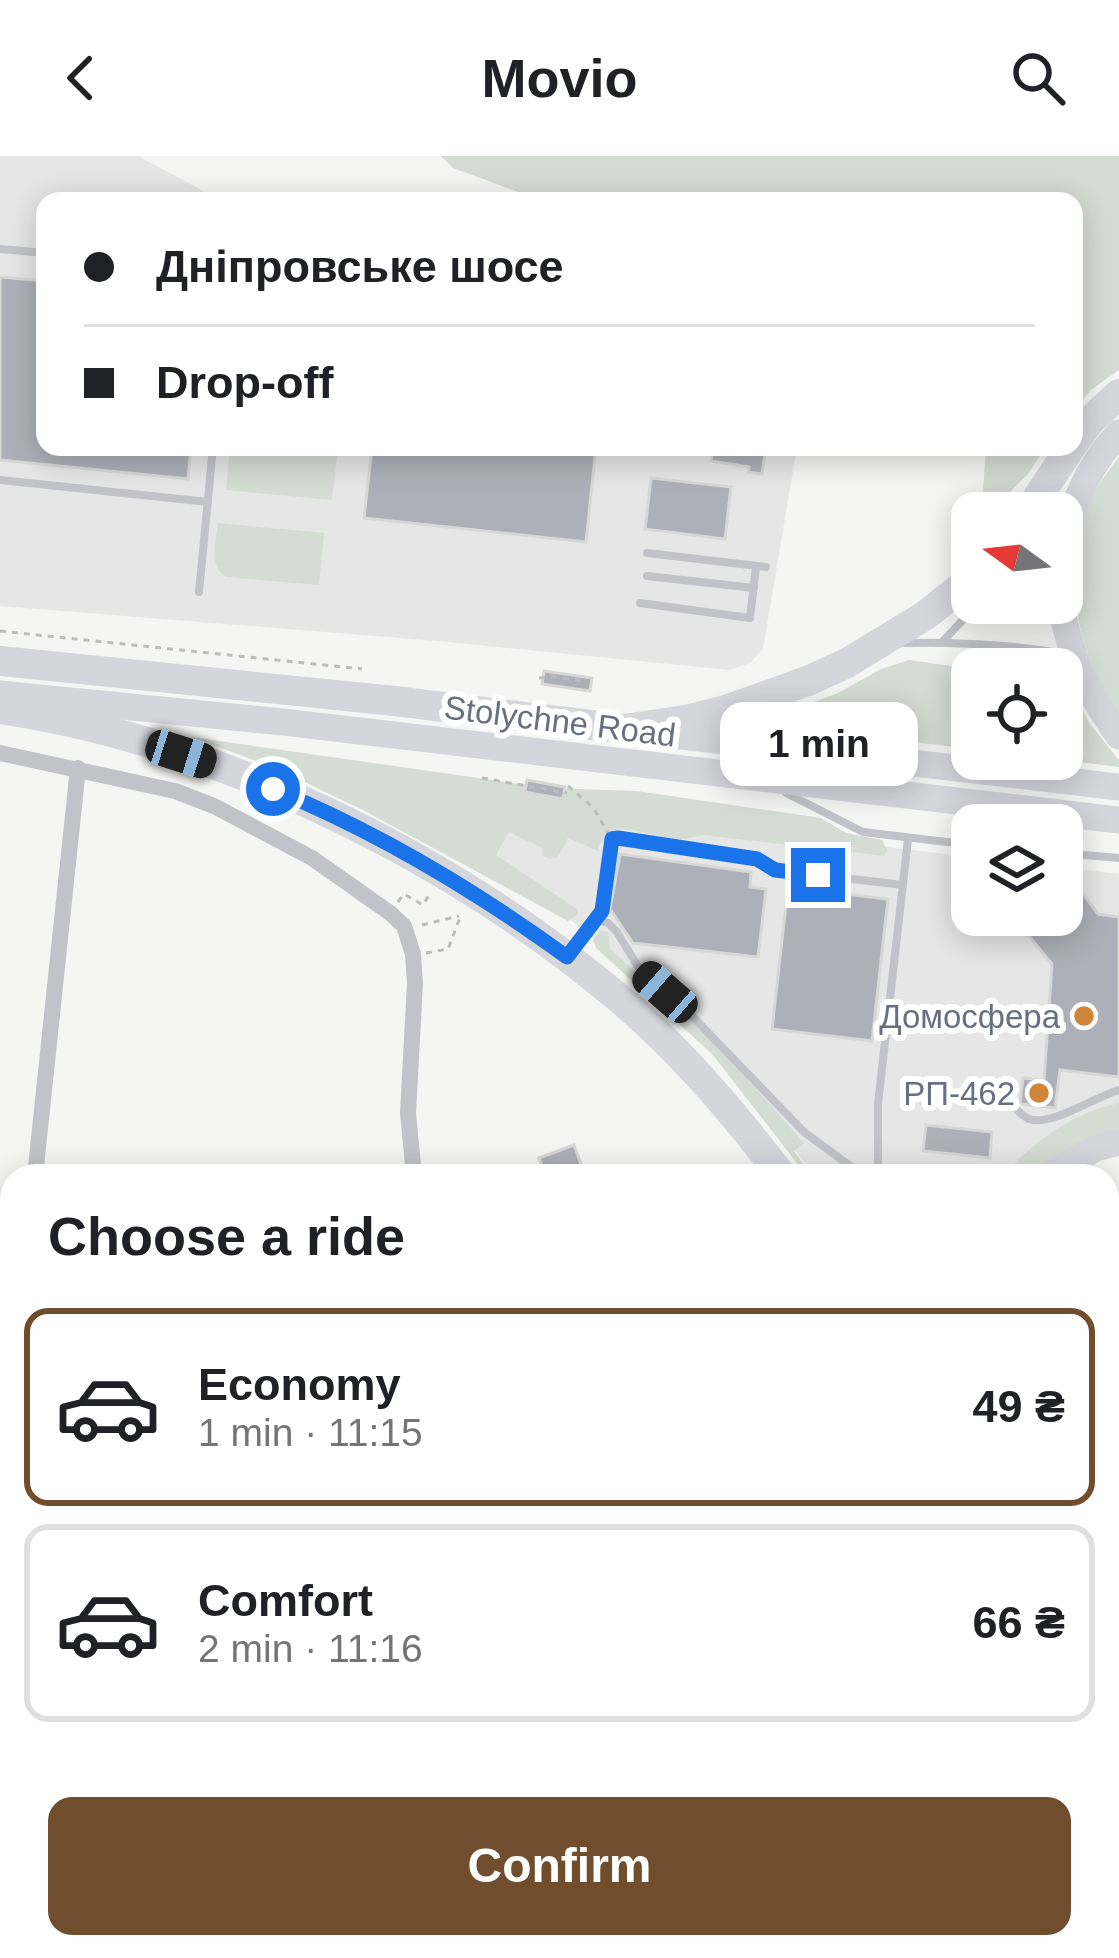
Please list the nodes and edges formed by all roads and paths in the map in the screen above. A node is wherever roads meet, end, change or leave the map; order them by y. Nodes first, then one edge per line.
1 (0, 249) edge
2 (36, 253) edge
3 (1119, 394) edge
4 (1083, 431) edge
5 (1119, 434) edge
6 (212, 456) edge
7 (1066, 456) edge
8 (0, 480) edge
9 (1041, 492) edge
10 (1080, 492) edge
11 (208, 502) junction
12 (647, 553) dead end
13 (647, 576) dead end
14 (754, 588) junction
15 (200, 592) dead end
16 (951, 595) edge
17 (640, 603) dead end
18 (959, 624) edge
19 (0, 632) edge
20 (942, 642) junction
21 (878, 644) junction
22 (1021, 648) edge
23 (0, 661) edge
24 (362, 669) dead end
25 (539, 678) dead end
26 (1083, 679) edge
27 (582, 681) dead end
28 (0, 694) edge
29 (0, 709) edge
30 (624, 729) junction
31 (1119, 736) edge
32 (0, 753) edge
33 (78, 768) junction
34 (482, 778) dead end
35 (758, 778) junction
36 (1119, 787) edge
37 (1119, 820) edge
38 (612, 839) junction
39 (908, 839) junction
40 (951, 843) edge
41 (1083, 854) edge
42 (1119, 857) edge
43 (903, 885) junction
44 (404, 894) dead end
45 (429, 896) dead end
46 (597, 920) junction
47 (404, 926) junction
48 (433, 952) dead end
49 (567, 957) junction
50 (1119, 1090) edge
51 (1001, 1093) dead end
52 (1119, 1142) edge
53 (36, 1164) edge
54 (413, 1164) edge
55 (773, 1164) edge
56 (848, 1164) edge
57 (878, 1164) edge
58 (1067, 1164) edge

1 - 2 lane
3 - 4 highway
5 - 10 main road
6 - 11 lane
7 - 9 highway
8 - 11 lane
11 - 15 lane
12 - 14 lane
13 - 14 lane
14 - 17 lane
16 - 21 highway
18 - 20 lane
19 - 24 path
20 - 21 lane
20 - 22 lane
21 - 30 highway
23 - 30 highway, Stolychne Road
25 - 27 path
26 - 31 main road
28 - 35 main road, Stolychne Road
29 - 49 highway
30 - 36 main road, Stolychne Road
32 - 33 street
33 - 47 street
33 - 53 street
34 - 38 path
35 - 37 main road, Stolychne Road
35 - 39 lane
38 - 43 lane
38 - 46 lane
39 - 40 lane
39 - 43 lane
41 - 42 lane
43 - 57 lane
44 - 45 path
46 - 49 lane
46 - 56 lane
47 - 48 path
47 - 54 street
49 - 55 highway
50 - 51 lane
52 - 58 main road

